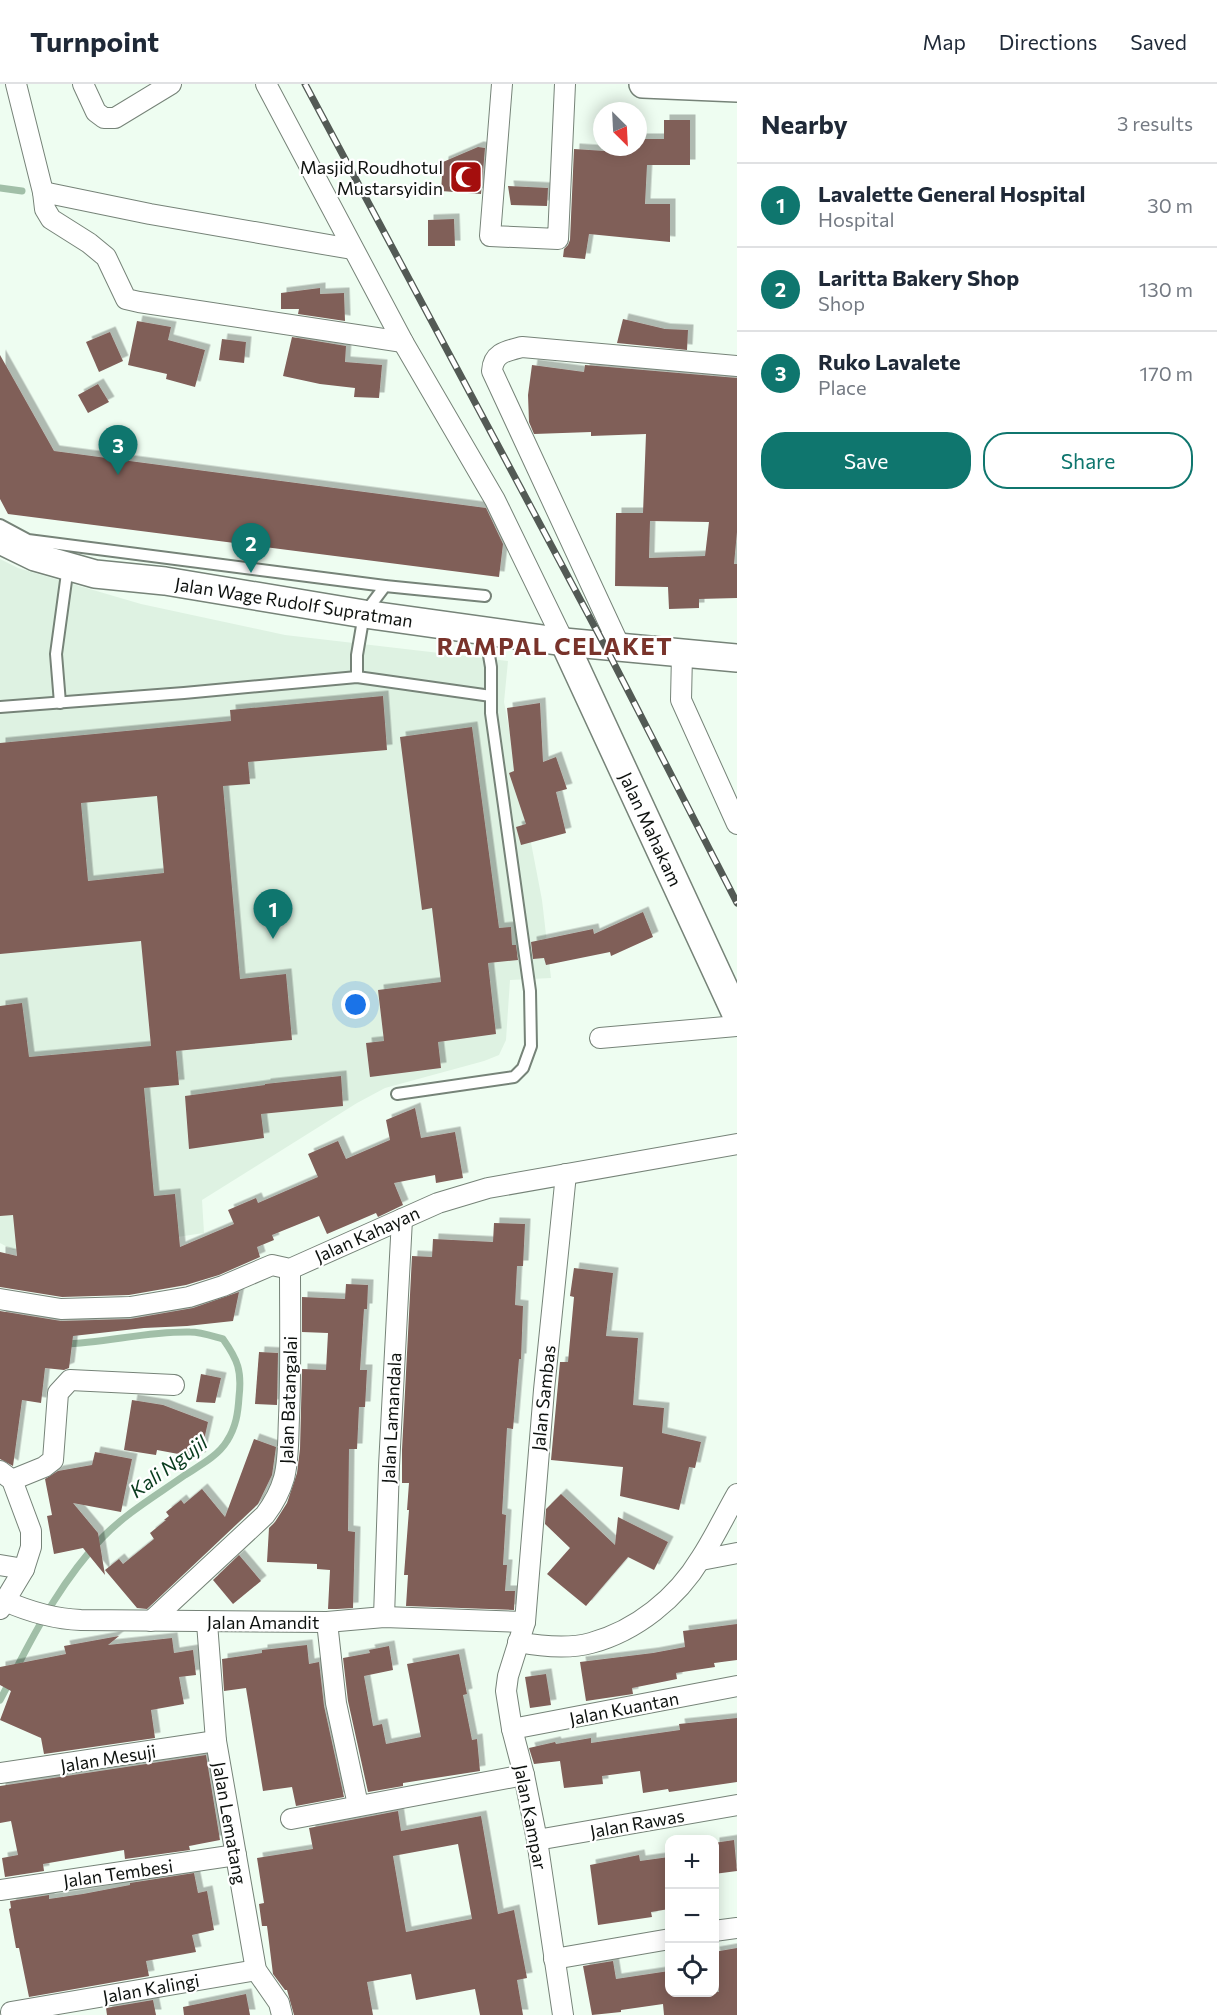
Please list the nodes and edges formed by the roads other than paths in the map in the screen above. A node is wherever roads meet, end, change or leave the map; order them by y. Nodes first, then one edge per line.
1 (16, 84) edge
2 (83, 84) edge
3 (171, 84) edge
4 (266, 84) edge
5 (502, 84) edge
6 (565, 84) edge
7 (643, 84) edge
8 (737, 88) edge
9 (43, 192) junction
10 (352, 249) junction
11 (403, 342) junction
12 (737, 366) edge
13 (0, 525) edge
14 (0, 540) edge
15 (68, 566) junction
16 (175, 571) junction
17 (385, 585) junction
18 (485, 596) dead end
19 (364, 614) junction
20 (485, 631) junction
21 (564, 642) junction
22 (620, 647) junction
23 (682, 654) junction
24 (737, 657) edge
25 (357, 677) junction
26 (491, 696) junction
27 (60, 703) junction
28 (0, 707) edge
29 (737, 824) edge
30 (737, 1016) edge
31 (737, 1026) edge
32 (600, 1038) dead end
33 (397, 1095) dead end
34 (737, 1144) edge
35 (566, 1174) junction
36 (402, 1219) junction
37 (290, 1269) junction
38 (0, 1299) edge
39 (174, 1385) dead end
40 (6, 1476) edge
41 (737, 1494) edge
42 (737, 1553) edge
43 (701, 1560) junction
44 (0, 1565) edge
45 (24, 1569) junction
46 (2, 1605) edge
47 (384, 1617) junction
48 (151, 1622) junction
49 (327, 1622) junction
50 (525, 1622) junction
51 (207, 1623) junction
52 (518, 1642) junction
53 (737, 1686) edge
54 (512, 1729) junction
55 (216, 1741) junction
56 (0, 1773) edge
57 (524, 1775) junction
58 (358, 1805) junction
59 (737, 1805) edge
60 (291, 1819) dead end
61 (537, 1840) junction
62 (236, 1855) junction
63 (0, 1890) edge
64 (737, 1928) edge
65 (719, 1931) edge
66 (665, 1940) edge
67 (554, 1959) junction
68 (256, 1970) junction
69 (11, 2012) dead end
70 (282, 2015) edge
71 (563, 2015) edge

1 - 9 street
2 - 3 street
4 - 10 street
5 - 6 street
7 - 8 main road
9 - 10 street
9 - 11 street
10 - 11 street
11 - 21 street
12 - 22 street
13 - 16 lane
14 - 15 main road, Jalan Wage Rudolf Supratman
15 - 16 main road, Jalan Wage Rudolf Supratman
15 - 27 lane
16 - 17 lane
16 - 19 main road, Jalan Wage Rudolf Supratman
17 - 18 lane
17 - 19 lane
19 - 20 main road, Jalan Wage Rudolf Supratman
19 - 25 lane
20 - 21 main road, Jalan Wage Rudolf Supratman
20 - 26 lane
21 - 22 main road, Jalan Wage Rudolf Supratman
21 - 30 main road, Jalan Mahakam
22 - 23 main road, Jalan Wage Rudolf Supratman
23 - 24 main road, Jalan Wage Rudolf Supratman
23 - 29 street
25 - 26 lane
25 - 27 lane
26 - 33 lane
27 - 28 lane
31 - 32 street
34 - 35 street, Jalan Kahayan
35 - 36 street, Jalan Kahayan
35 - 50 street, Jalan Sambas
36 - 37 street, Jalan Kahayan
36 - 47 street, Jalan Lamandala
37 - 38 street, Jalan Kahayan
37 - 48 street, Jalan Batangalai
39 - 40 street
40 - 45 street
41 - 43 street
42 - 43 street
43 - 52 street
44 - 45 street
45 - 46 street
46 - 48 street, Jalan Amandit
47 - 49 street, Jalan Amandit
47 - 50 street, Jalan Amandit
48 - 51 street, Jalan Amandit
49 - 51 street, Jalan Amandit
49 - 58 street
50 - 52 street, Jalan Kampar
51 - 55 street, Jalan Lematang
52 - 54 street, Jalan Kampar
53 - 54 street, Jalan Kuantan
54 - 57 street, Jalan Kampar
55 - 56 street, Jalan Mesuji
55 - 62 street, Jalan Lematang
57 - 58 street
57 - 61 street, Jalan Kampar
58 - 60 street
59 - 61 street, Jalan Rawas
61 - 67 street, Jalan Kampar
62 - 63 street, Jalan Tembesi
62 - 68 street, Jalan Lematang
64 - 65 street
66 - 67 street
67 - 71 street, Jalan Kampar
68 - 69 street, Jalan Kalingi
68 - 70 street, Jalan Lematang

